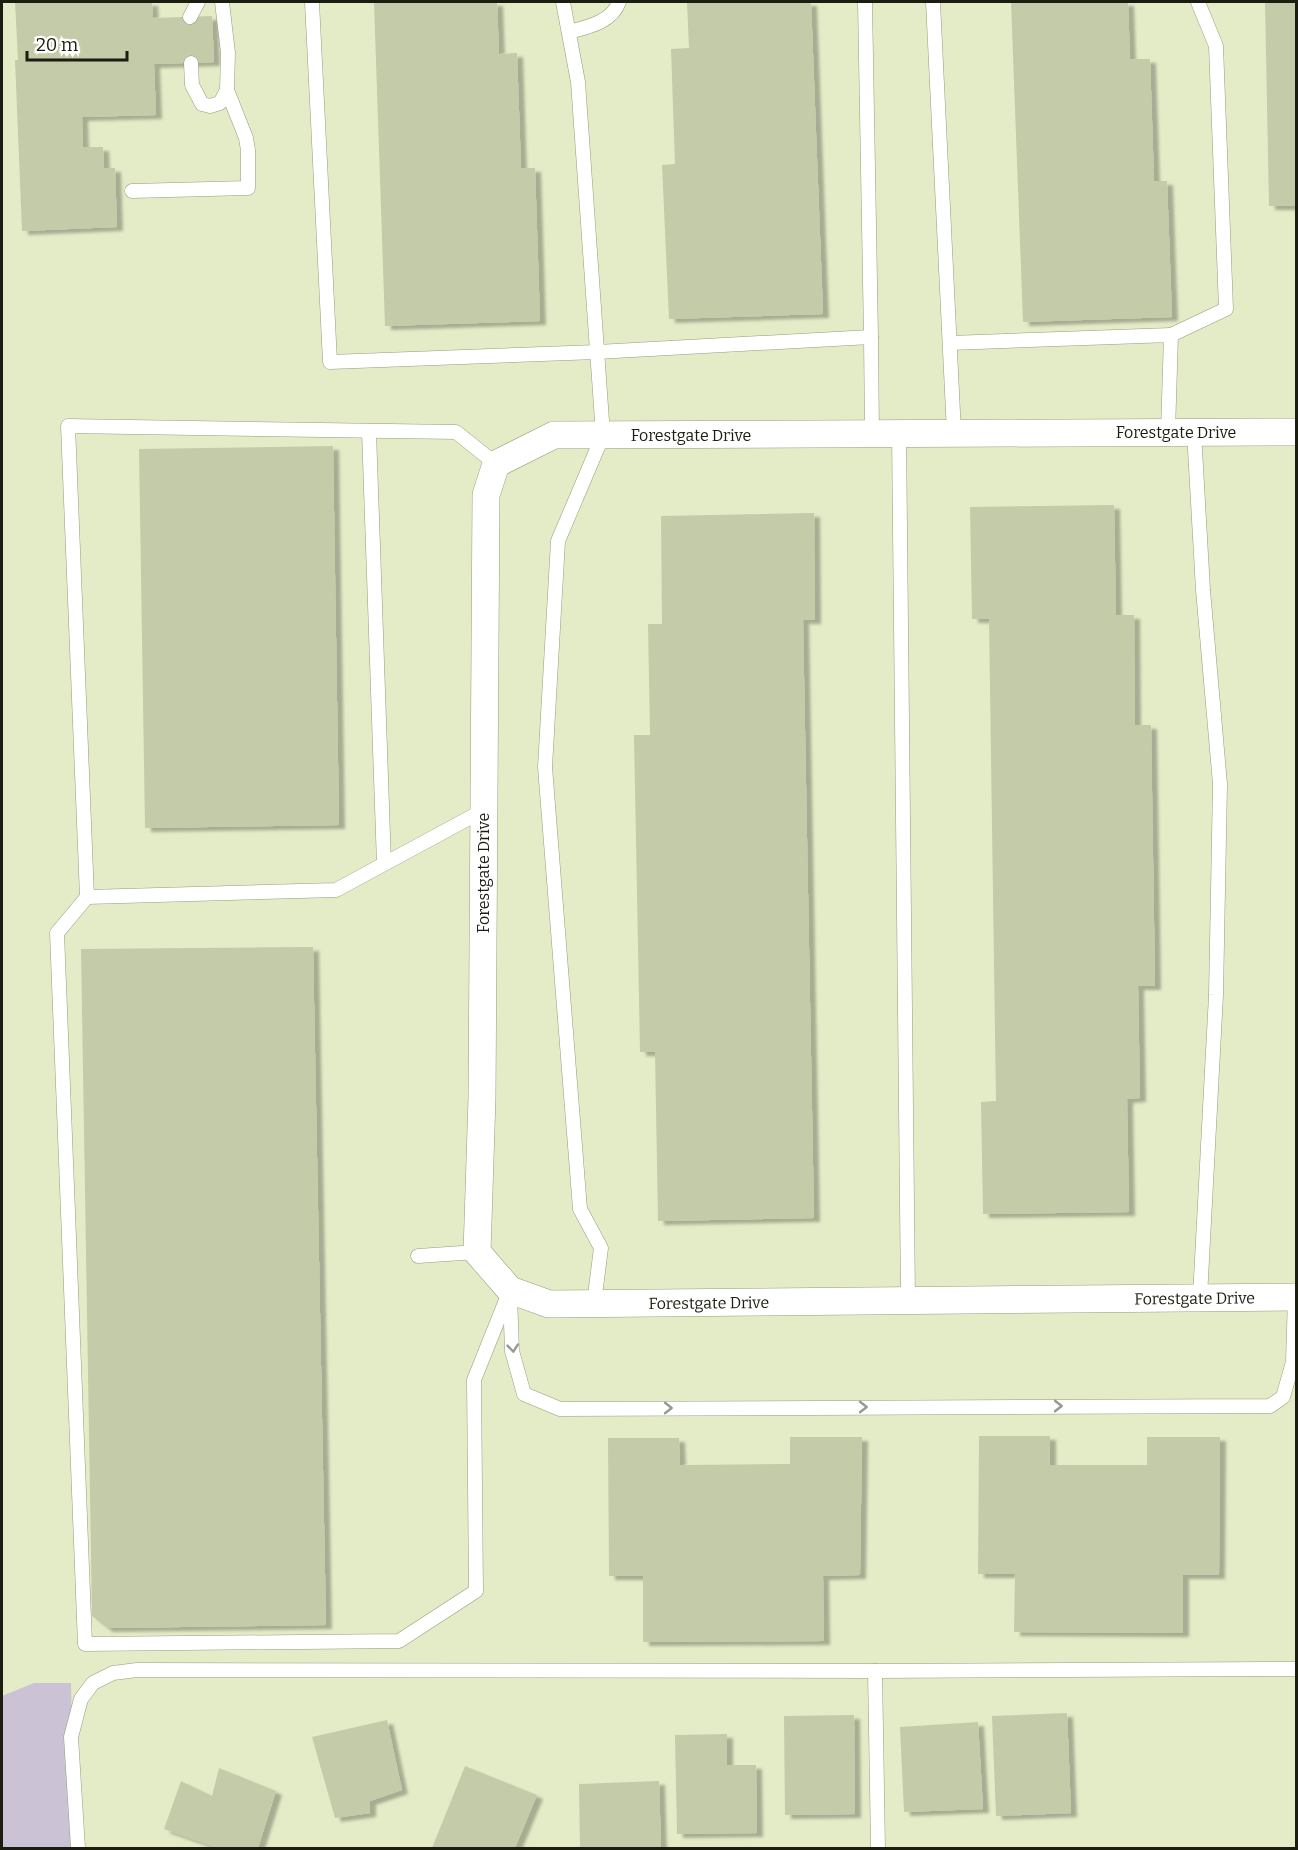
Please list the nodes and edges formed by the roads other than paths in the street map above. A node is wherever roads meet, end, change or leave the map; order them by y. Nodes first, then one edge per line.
1 (198, 2) edge
2 (222, 2) edge
3 (312, 2) edge
4 (563, 2) edge
5 (619, 2) edge
6 (865, 2) edge
7 (933, 2) edge
8 (1198, 2) edge
9 (190, 17) dead end
10 (569, 32) junction
11 (190, 63) dead end
12 (227, 90) junction
13 (132, 192) dead end
14 (1171, 335) junction
15 (871, 337) junction
16 (950, 343) junction
17 (597, 352) junction
18 (369, 431) junction
19 (1181, 432) junction
20 (1296, 432) edge
21 (899, 433) junction
22 (954, 433) junction
23 (872, 434) junction
24 (603, 435) junction
25 (496, 464) junction
26 (484, 810) junction
27 (384, 864) junction
28 (87, 897) junction
29 (477, 1252) junction
30 (418, 1256) dead end
31 (510, 1290) junction
32 (1200, 1297) junction
33 (1296, 1297) edge
34 (908, 1300) junction
35 (594, 1303) junction
36 (1296, 1669) edge
37 (875, 1671) junction
38 (78, 1848) edge
39 (878, 1848) edge

1 - 9 lane
2 - 12 lane
3 - 17 lane
4 - 10 lane
5 - 10 lane
6 - 15 lane
7 - 16 lane
8 - 14 lane
10 - 17 lane
11 - 12 lane
12 - 13 lane
14 - 16 lane
14 - 19 lane
15 - 17 lane
15 - 23 lane
16 - 22 lane
17 - 24 lane
18 - 25 lane
18 - 27 lane
18 - 28 lane
19 - 20 street, Forestgate Drive
19 - 22 street, Forestgate Drive
19 - 32 lane
21 - 22 street, Forestgate Drive
21 - 23 street, Forestgate Drive
21 - 34 lane
23 - 24 street, Forestgate Drive
24 - 25 street, Forestgate Drive
24 - 35 lane
25 - 26 street, Forestgate Drive
26 - 27 lane
26 - 29 street, Forestgate Drive
27 - 28 lane
28 - 31 lane
29 - 30 lane
29 - 31 street, Forestgate Drive
31 -> 33 lane
31 - 35 street, Forestgate Drive
32 - 33 street, Forestgate Drive
32 - 34 street, Forestgate Drive
34 - 35 street, Forestgate Drive
36 - 37 lane
37 - 38 lane
37 - 39 lane

